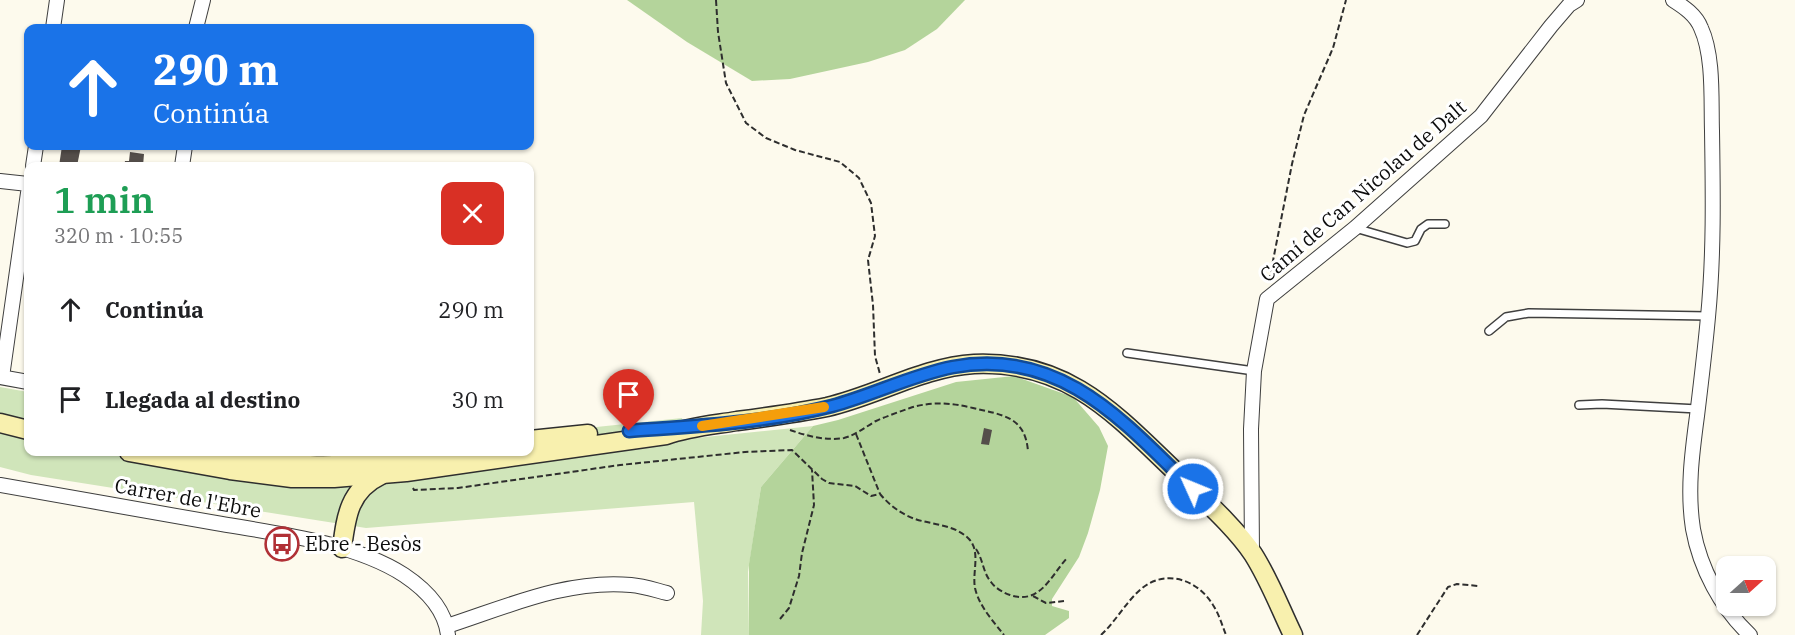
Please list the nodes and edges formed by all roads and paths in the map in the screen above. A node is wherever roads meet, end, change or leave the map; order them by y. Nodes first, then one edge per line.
1 (57, 0) edge
2 (203, 0) edge
3 (716, 0) edge
4 (1346, 0) edge
5 (1577, 0) edge
6 (1673, 0) edge
7 (54, 24) edge
8 (197, 24) edge
9 (0, 180) edge
10 (24, 183) edge
11 (24, 220) edge
12 (1445, 224) dead end
13 (1355, 228) junction
14 (1267, 299) junction
15 (1708, 316) junction
16 (1489, 331) dead end
17 (1127, 353) dead end
18 (1254, 371) junction
19 (1, 377) edge
20 (24, 381) edge
21 (884, 389) junction
22 (1579, 405) dead end
23 (1698, 409) junction
24 (766, 417) junction
25 (686, 428) junction
26 (856, 434) junction
27 (534, 440) edge
28 (1028, 451) dead end
29 (534, 454) edge
30 (151, 456) edge
31 (229, 456) edge
32 (336, 456) edge
33 (350, 456) edge
34 (353, 456) edge
35 (354, 456) edge
36 (355, 456) edge
37 (432, 456) edge
38 (521, 456) edge
39 (319, 465) junction
40 (380, 468) junction
41 (812, 470) junction
42 (406, 472) junction
43 (298, 478) junction
44 (0, 485) edge
45 (880, 494) junction
46 (347, 511) junction
47 (342, 549) junction
48 (976, 549) junction
49 (1251, 552) junction
50 (1067, 558) dead end
51 (1478, 586) dead end
52 (667, 593) dead end
53 (1033, 596) junction
54 (1064, 601) dead end
55 (780, 619) dead end
56 (448, 630) edge
57 (1004, 635) edge
58 (1101, 635) edge
59 (1226, 635) edge
60 (1293, 635) edge
61 (1417, 635) edge
62 (1750, 635) edge

1 - 7 street
2 - 8 street
3 - 21 path
4 - 14 path
5 - 13 street, Camí de Can Nicolau de Dalt
6 - 15 street
9 - 10 street
11 - 19 street
12 - 13 lane
13 - 14 street, Camí de Can Nicolau de Dalt
14 - 18 street, Camí de Can Nicolau de Dalt
15 - 16 lane
15 - 23 street
17 - 18 lane
18 - 49 street, Camí de Can Nicolau de Dalt
19 - 20 street
21 - 24 main road
21 - 49 main road
22 - 23 lane
23 - 62 street
24 - 25 main road
24 - 26 path
25 - 27 main road
25 - 29 main road
26 - 28 path
26 - 45 path
30 - 43 main road
31 - 39 main road
32 - 39 main road
33 - 39 main road
34 - 43 main road
35 - 42 main road
36 - 40 main road
37 - 40 main road
38 - 42 main road
40 - 42 main road
40 - 43 main road
40 - 46 main road
41 - 42 path
41 - 45 path
41 - 55 path
43 - 46 main road
44 - 47 street, Carrer de l'Ebre
45 - 48 path
46 - 47 main road
47 - 56 street, Carrer de l'Ebre
48 - 53 path
48 - 57 path
49 - 60 main road
50 - 53 path
51 - 61 path
52 - 56 street
53 - 54 path
58 - 59 path

